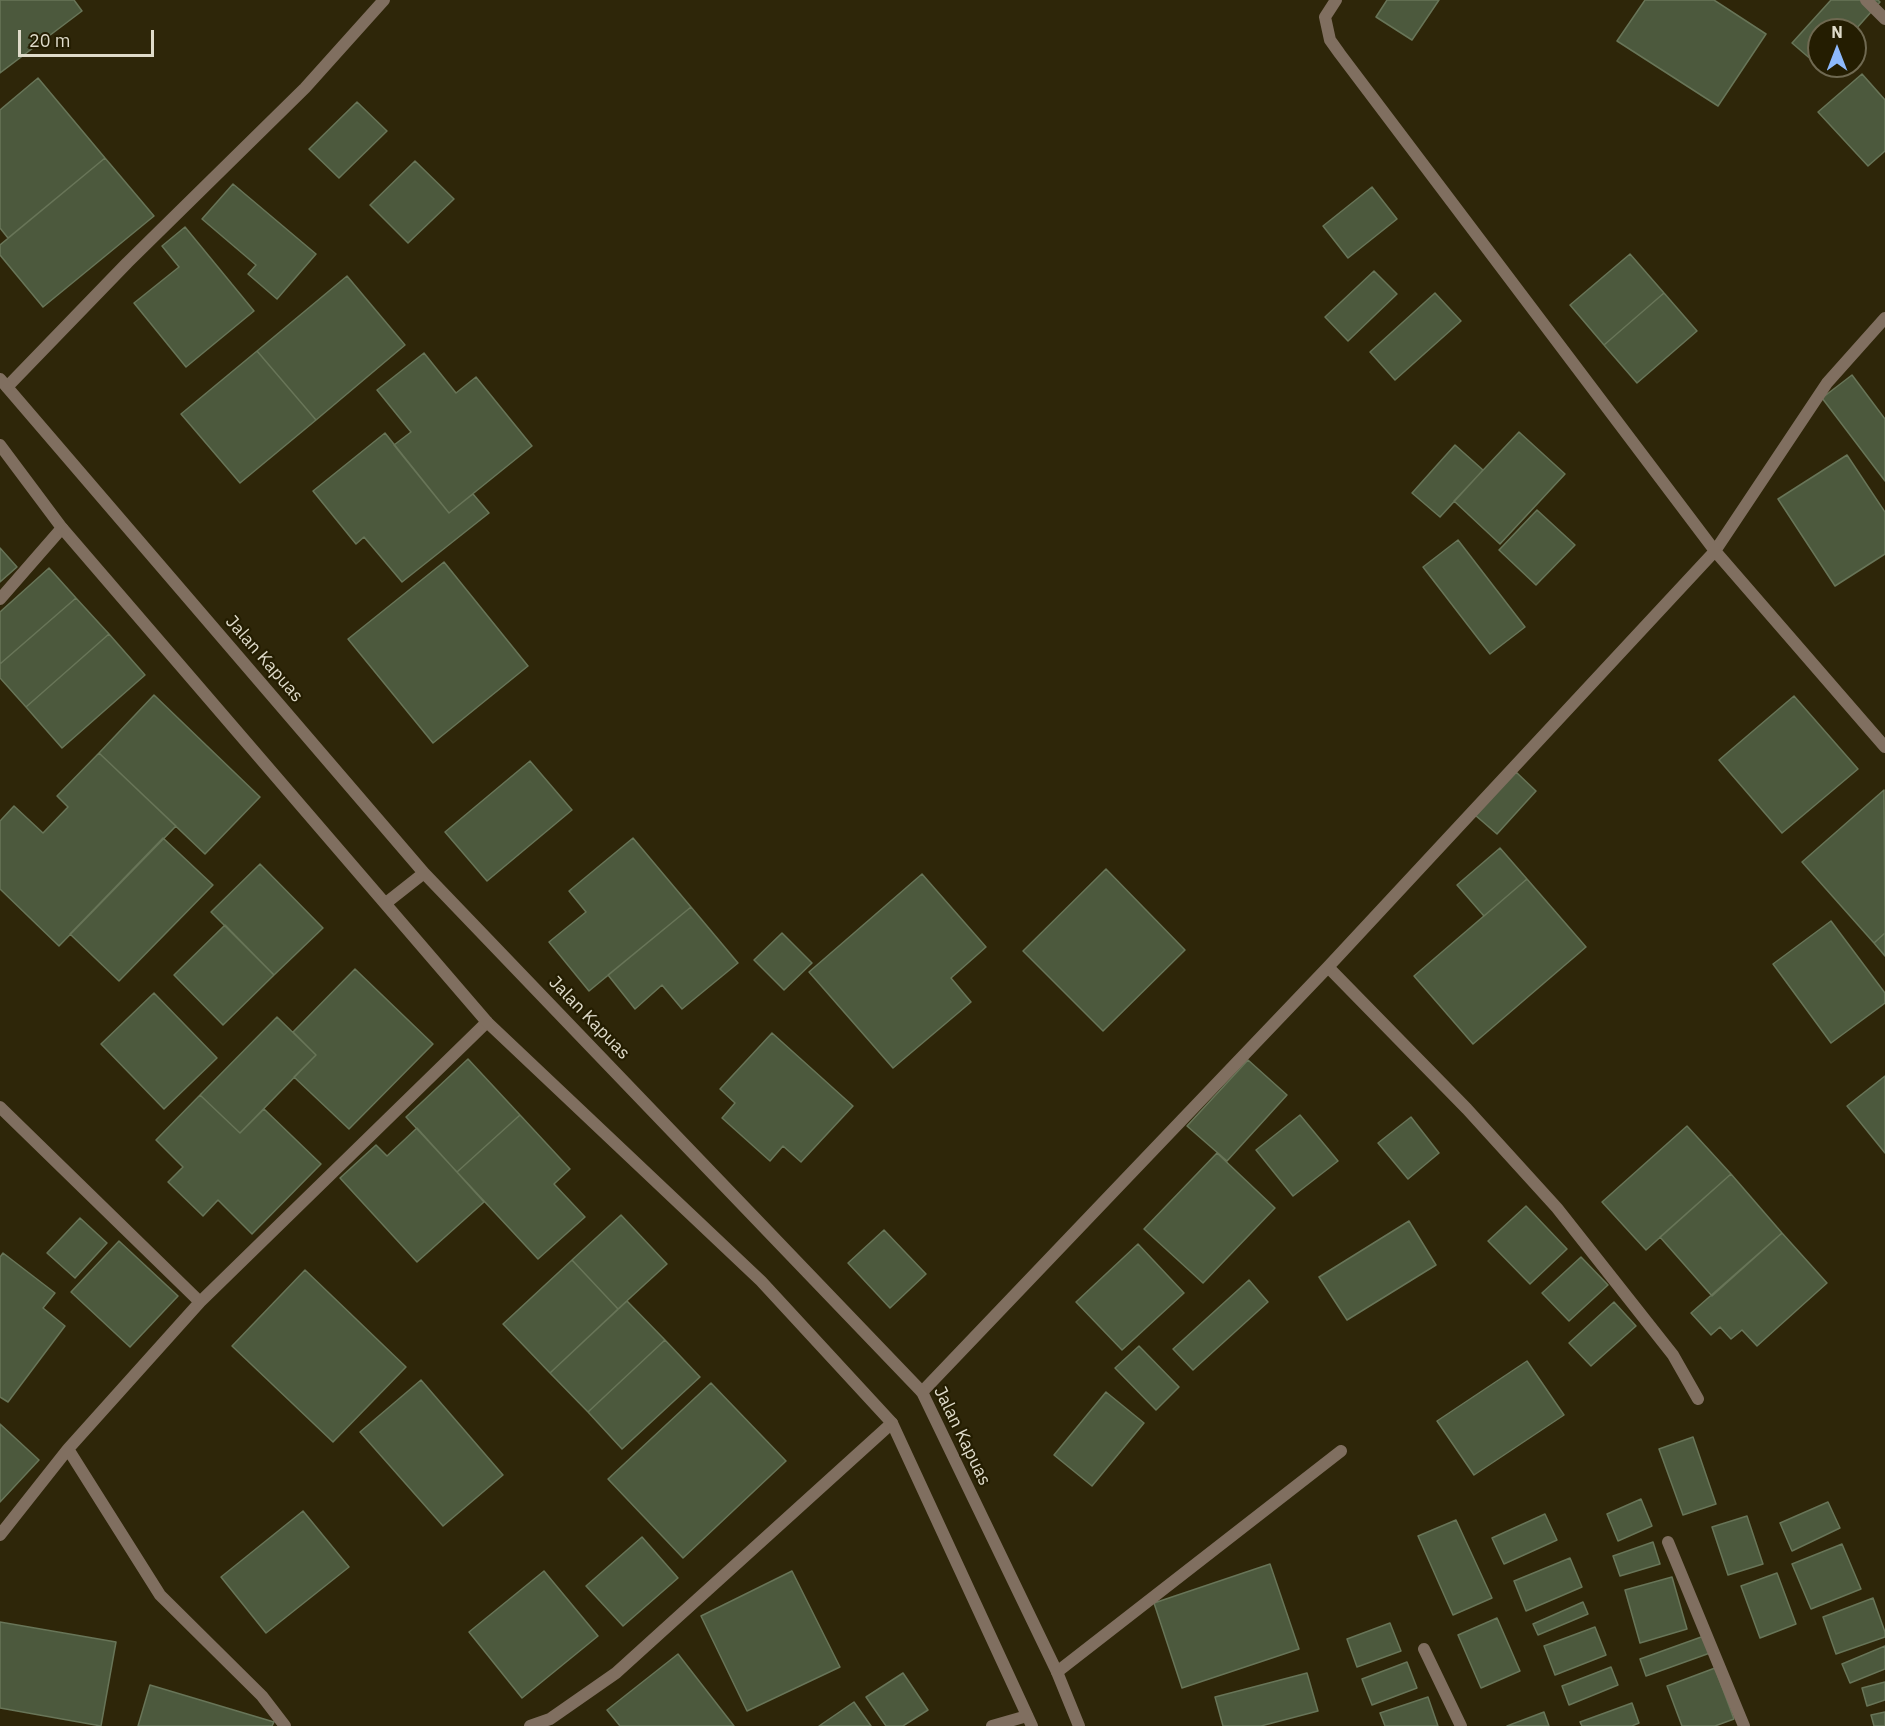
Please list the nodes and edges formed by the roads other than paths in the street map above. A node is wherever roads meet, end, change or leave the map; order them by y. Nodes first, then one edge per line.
1 (384, 0) edge
2 (1336, 0) edge
3 (1866, 0) edge
4 (1885, 19) edge
5 (1885, 318) edge
6 (3, 383) edge
7 (0, 445) edge
8 (62, 528) junction
9 (1715, 551) junction
10 (0, 598) edge
11 (1885, 747) edge
12 (424, 873) junction
13 (386, 903) junction
14 (1328, 967) junction
15 (488, 1022) junction
16 (0, 1107) edge
17 (200, 1302) junction
18 (922, 1392) junction
19 (1698, 1399) dead end
20 (892, 1423) junction
21 (68, 1449) junction
22 (1341, 1451) dead end
23 (0, 1535) edge
24 (1668, 1542) dead end
25 (1424, 1649) dead end
26 (1057, 1672) junction
27 (1030, 1721) edge
28 (285, 1726) edge
29 (530, 1726) edge
30 (992, 1726) edge
31 (1080, 1726) edge
32 (1461, 1726) edge
33 (1744, 1726) edge

1 - 6 street
2 - 9 street
3 - 4 street
5 - 9 street
6 - 12 street, Jalan Kapuas
7 - 8 street
8 - 10 street
8 - 13 street
9 - 11 street
9 - 14 street
12 - 13 street
12 - 18 street, Jalan Kapuas
13 - 15 street
14 - 18 street
14 - 19 street
15 - 17 street
15 - 20 street
16 - 17 street
17 - 21 street
18 - 26 street, Jalan Kapuas
20 - 27 street
20 - 29 street
21 - 23 street
21 - 28 street
22 - 26 street
24 - 33 street
25 - 32 street
26 - 31 street, Jalan Kapuas
27 - 30 street

